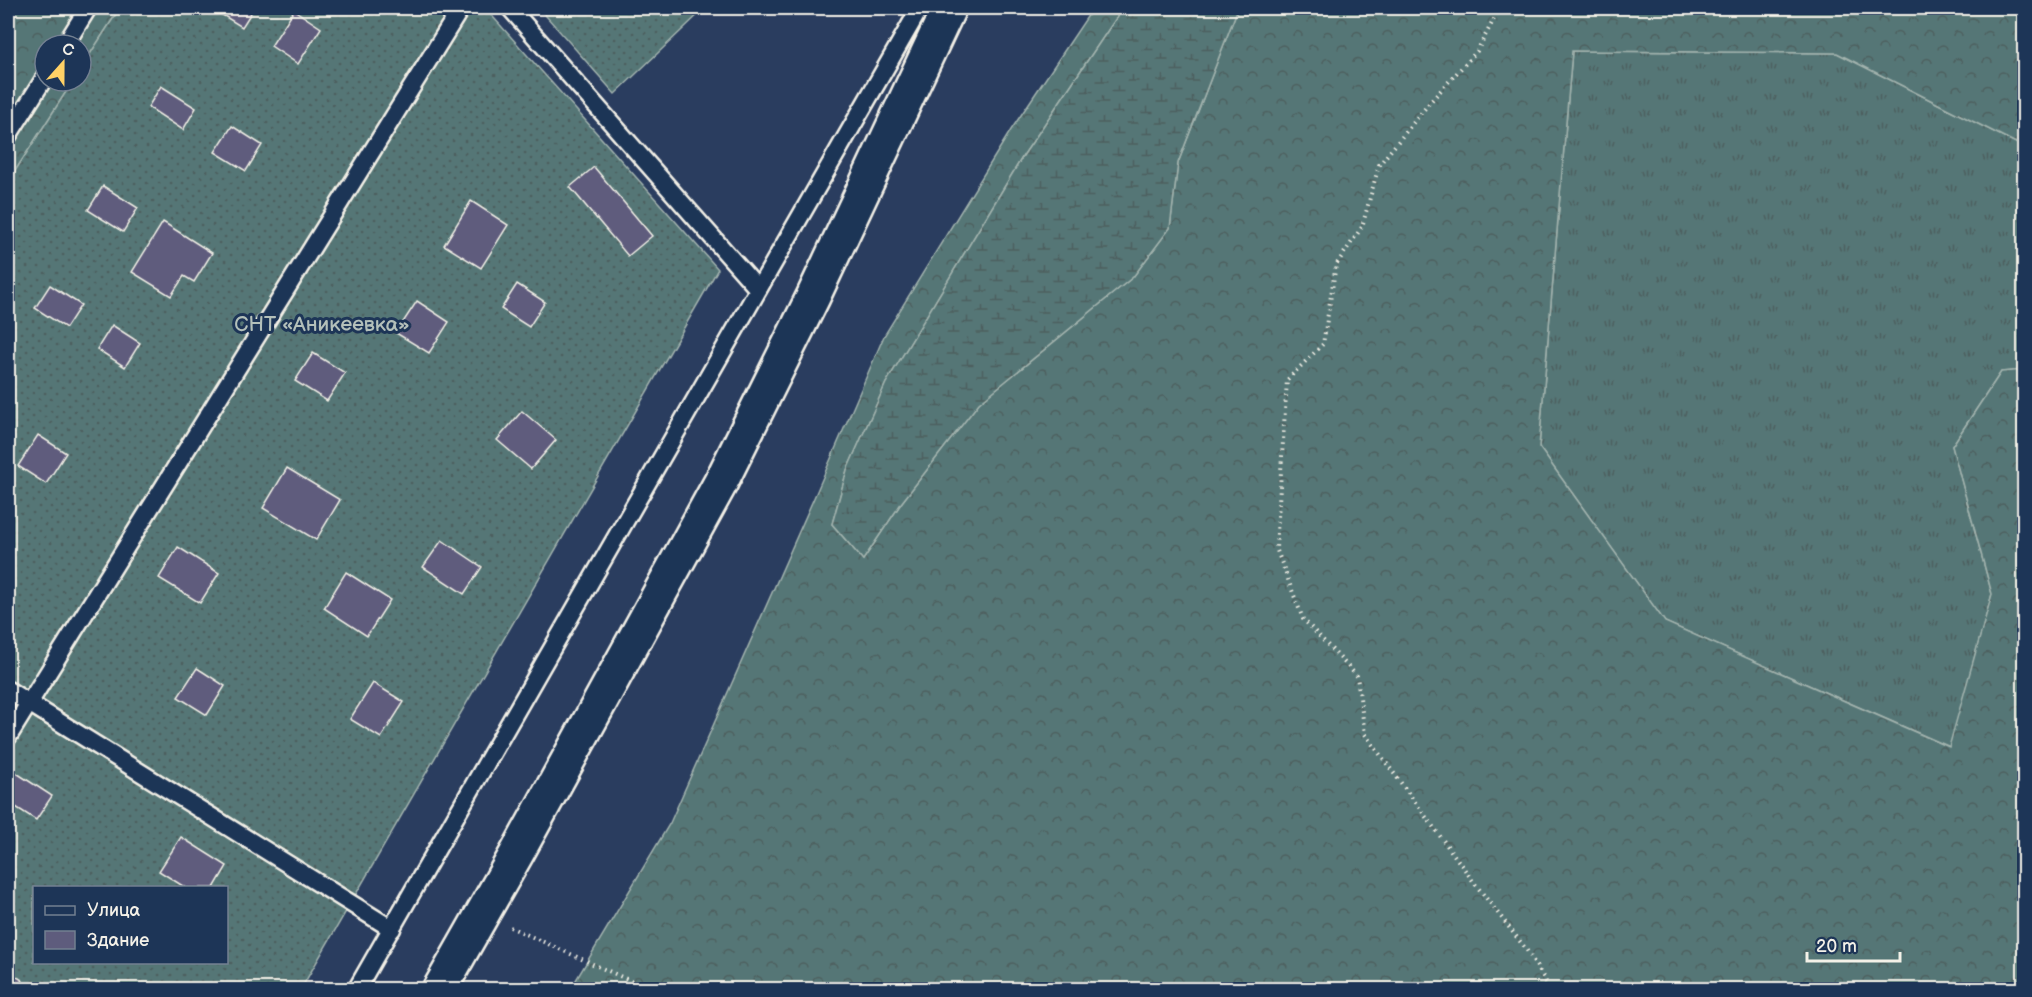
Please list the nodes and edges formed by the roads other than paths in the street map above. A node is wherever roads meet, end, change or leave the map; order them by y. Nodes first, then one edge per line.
1 (88, 8) edge
2 (461, 8) edge
3 (510, 8) edge
4 (920, 8) edge
5 (950, 8) edge
6 (72, 33) edge
7 (35, 93) edge
8 (8, 136) edge
9 (758, 289) junction
10 (8, 690) edge
11 (28, 702) junction
12 (8, 737) edge
13 (392, 929) junction
14 (356, 990) edge
15 (439, 990) edge

1 - 6 lane
2 - 11 lane
3 - 9 lane
4 - 9 lane
5 - 15 street
7 - 8 lane
9 - 13 lane
10 - 11 lane
11 - 12 lane
11 - 13 lane
13 - 14 lane

